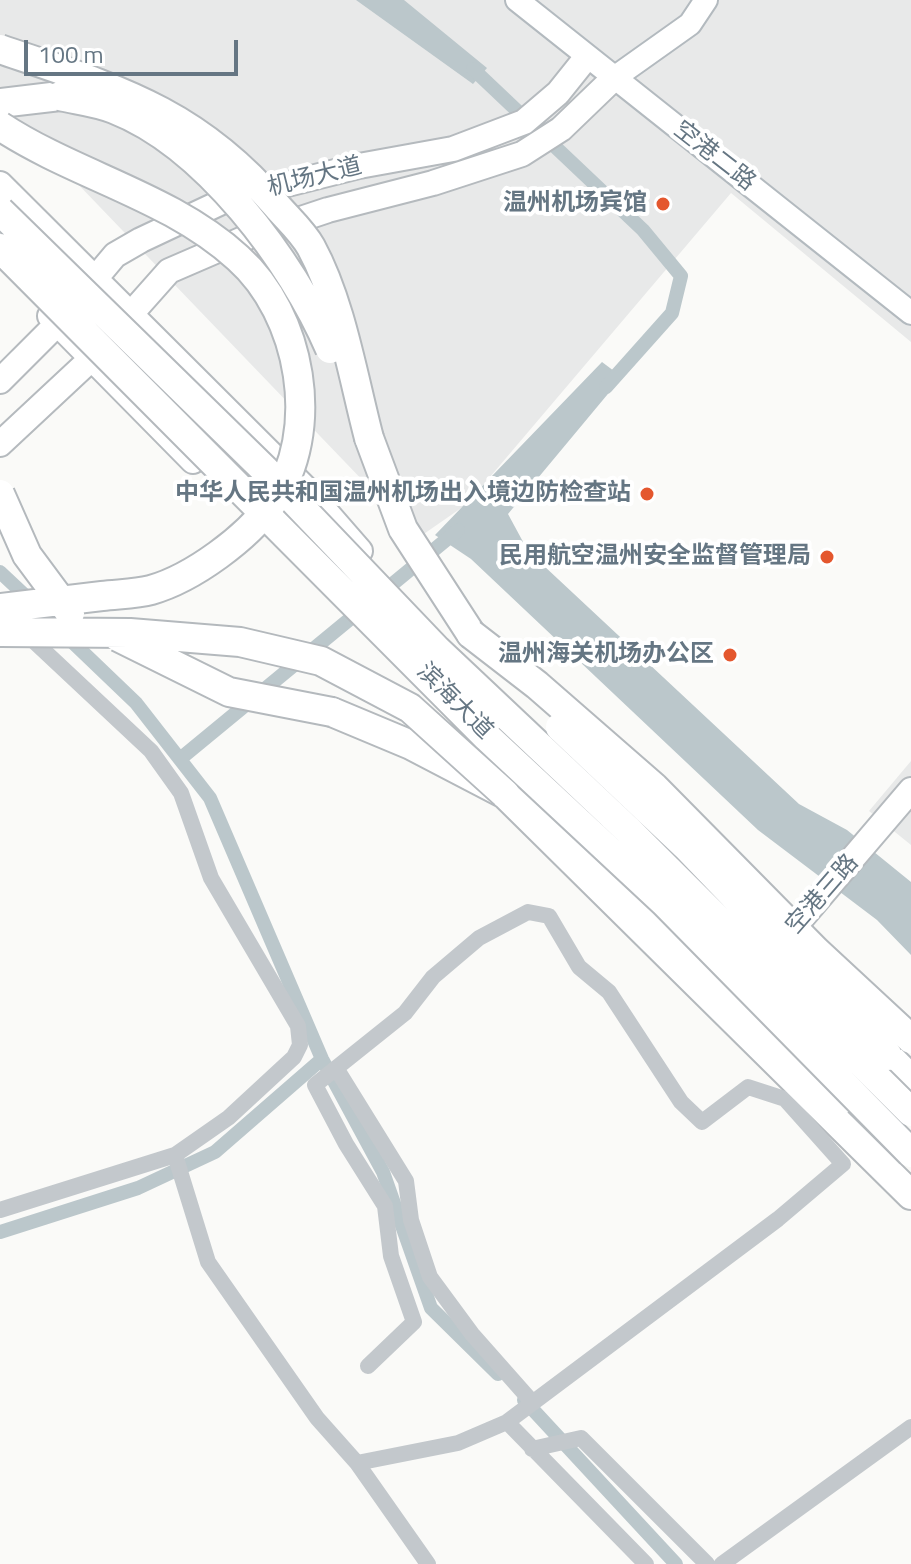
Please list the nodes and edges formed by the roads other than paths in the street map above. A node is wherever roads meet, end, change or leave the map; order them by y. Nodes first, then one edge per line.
1 (517, 0) edge
2 (706, 0) edge
3 (0, 49) edge
4 (586, 58) junction
5 (614, 78) junction
6 (0, 103) edge
7 (0, 126) edge
8 (0, 184) edge
9 (0, 211) edge
10 (0, 248) edge
11 (0, 266) edge
12 (95, 279) junction
13 (911, 313) edge
14 (130, 314) junction
15 (57, 324) junction
16 (90, 360) junction
17 (0, 381) edge
18 (369, 438) junction
19 (0, 444) edge
20 (0, 494) edge
21 (0, 608) edge
22 (0, 632) edge
23 (471, 634) junction
24 (911, 790) edge
25 (505, 794) junction
26 (911, 812) edge
27 (876, 844) junction
28 (778, 960) junction
29 (739, 1004) junction
30 (911, 1039) edge
31 (332, 1071) junction
32 (911, 1079) edge
33 (911, 1089) edge
34 (911, 1112) edge
35 (911, 1153) edge
36 (175, 1155) junction
37 (911, 1177) edge
38 (911, 1195) edge
39 (0, 1210) edge
40 (368, 1366) dead end
41 (529, 1406) junction
42 (507, 1422) junction
43 (911, 1427) edge
44 (532, 1449) junction
45 (357, 1463) junction
46 (428, 1564) edge
47 (646, 1564) edge
48 (707, 1564) edge
49 (722, 1564) edge

1 - 4 main road, 空港二路
2 - 5 main road
3 - 18 highway, bridge
4 - 5 main road, 空港二路
4 - 12 main road, 机场大道
5 - 13 main road, 空港二路
5 - 14 main road, 机场大道
6 - 18 highway, bridge
7 - 21 highway, bridge
8 - 12 main road
9 - 34 highway, 滨海大道, bridge
10 - 35 highway, 滨海大道, bridge
11 - 15 main road
12 - 14 main road
12 - 15 main road, 机场大道
14 - 16 main road, 机场大道
14 - 28 main road
15 - 16 main road
15 - 17 main road, 机场大道
16 - 19 main road, 机场大道
16 - 29 main road
18 - 23 highway
20 - 25 highway, bridge
21 - 36 street
22 - 25 highway, bridge
23 - 30 highway, bridge
23 - 32 highway, bridge
24 - 27 main road, 空港三路
25 - 38 highway
26 - 27 main road, 空港三路
27 - 28 main road, 空港三路
28 - 29 main road, 空港三路
28 - 33 main road
29 - 37 main road
31 - 40 street
31 - 41 street
31 - 41 street
36 - 39 street
36 - 45 street
41 - 42 street
42 - 44 street
42 - 45 street
43 - 49 street
44 - 47 street
44 - 48 street
45 - 46 street

